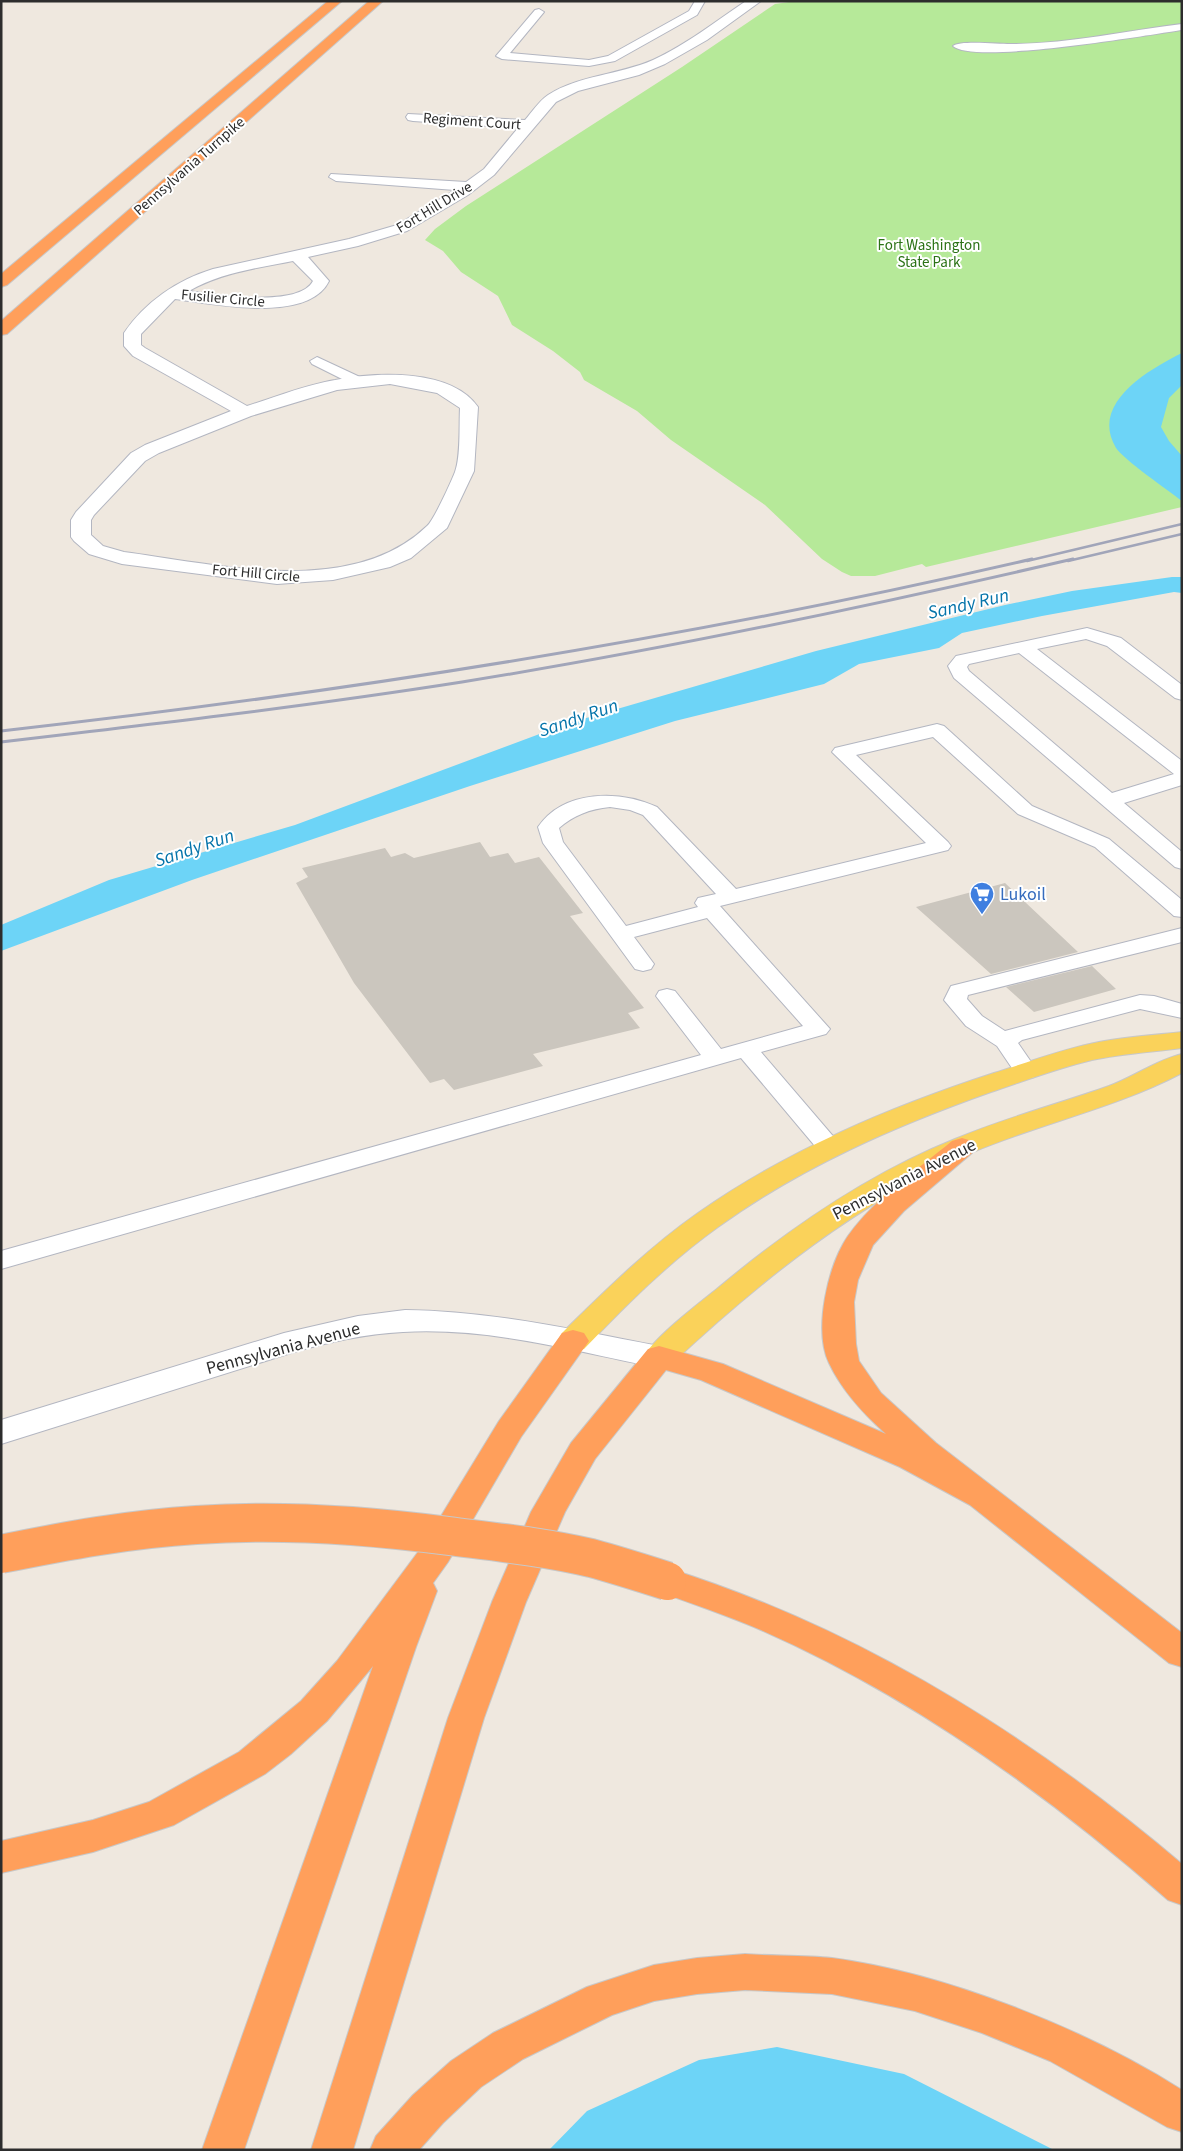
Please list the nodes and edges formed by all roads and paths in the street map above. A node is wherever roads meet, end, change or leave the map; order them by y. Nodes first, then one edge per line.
1 (336, 1) edge
2 (377, 1) edge
3 (700, 1) edge
4 (755, 1) edge
5 (539, 12) dead end
6 (1182, 27) edge
7 (959, 46) dead end
8 (611, 59) junction
9 (652, 66) junction
10 (413, 117) dead end
11 (530, 125) junction
12 (336, 176) dead end
13 (469, 187) junction
14 (296, 255) junction
15 (1, 282) edge
16 (172, 294) junction
17 (1, 330) edge
18 (318, 361) dead end
19 (357, 381) junction
20 (245, 412) junction
21 (1022, 646) junction
22 (1182, 694) edge
23 (1182, 772) edge
24 (1182, 778) edge
25 (1111, 800) junction
26 (1182, 863) edge
27 (731, 897) junction
28 (712, 910) junction
29 (1182, 911) edge
30 (620, 934) junction
31 (1182, 935) edge
32 (643, 964) dead end
33 (667, 996) dead end
34 (1182, 1011) edge
35 (1182, 1040) edge
36 (1005, 1041) junction
37 (746, 1050) junction
38 (716, 1058) junction
39 (1182, 1062) edge
40 (1026, 1072) junction
41 (829, 1147) junction
42 (962, 1147) junction
43 (1, 1260) edge
44 (573, 1341) junction
45 (659, 1357) junction
46 (1, 1432) edge
47 (983, 1497) junction
48 (436, 1553) junction
49 (1, 1554) edge
50 (1182, 1653) edge
51 (1, 1857) edge
52 (1182, 1888) edge
53 (1182, 2113) edge
54 (223, 2150) edge
55 (332, 2150) edge
56 (392, 2150) edge

1 - 15 highway, Pennsylvania Turnpike
2 - 17 highway, Pennsylvania Turnpike
3 - 8 lane
4 - 9 street, Fort Hill Drive
5 - 8 lane
6 - 7 lane
8 - 9 lane
9 - 11 street, Fort Hill Drive
10 - 11 street, Regiment Court
11 - 13 street, Fort Hill Drive
12 - 13 street
13 - 14 street, Fort Hill Drive
14 - 16 street, Fort Hill Drive
14 - 16 street, Fusilier Circle
16 - 20 street, Fort Hill Drive
18 - 19 lane
19 - 20 street, Fort Hill Circle
19 - 20 street, Fort Hill Circle
21 - 22 lane
21 - 23 lane
21 - 25 lane
24 - 25 lane
25 - 26 lane
27 - 28 lane
27 - 29 lane
27 - 30 lane
28 - 30 lane
28 - 37 lane
30 - 32 lane
31 - 36 lane
33 - 38 lane
34 - 36 lane
35 - 40 main road
36 - 40 lane
37 - 38 lane
37 - 41 lane
38 - 43 lane
39 - 42 main road, Pennsylvania Avenue
40 - 41 main road
41 - 44 main road
42 - 45 main road, Pennsylvania Avenue
42 - 47 highway
44 - 45 street, Pennsylvania Avenue
44 - 46 street, Pennsylvania Avenue
44 - 48 highway
45 - 47 highway
45 - 55 highway
47 - 50 highway
48 - 51 highway
48 - 54 highway
49 - 52 highway, bridge
53 - 56 highway

